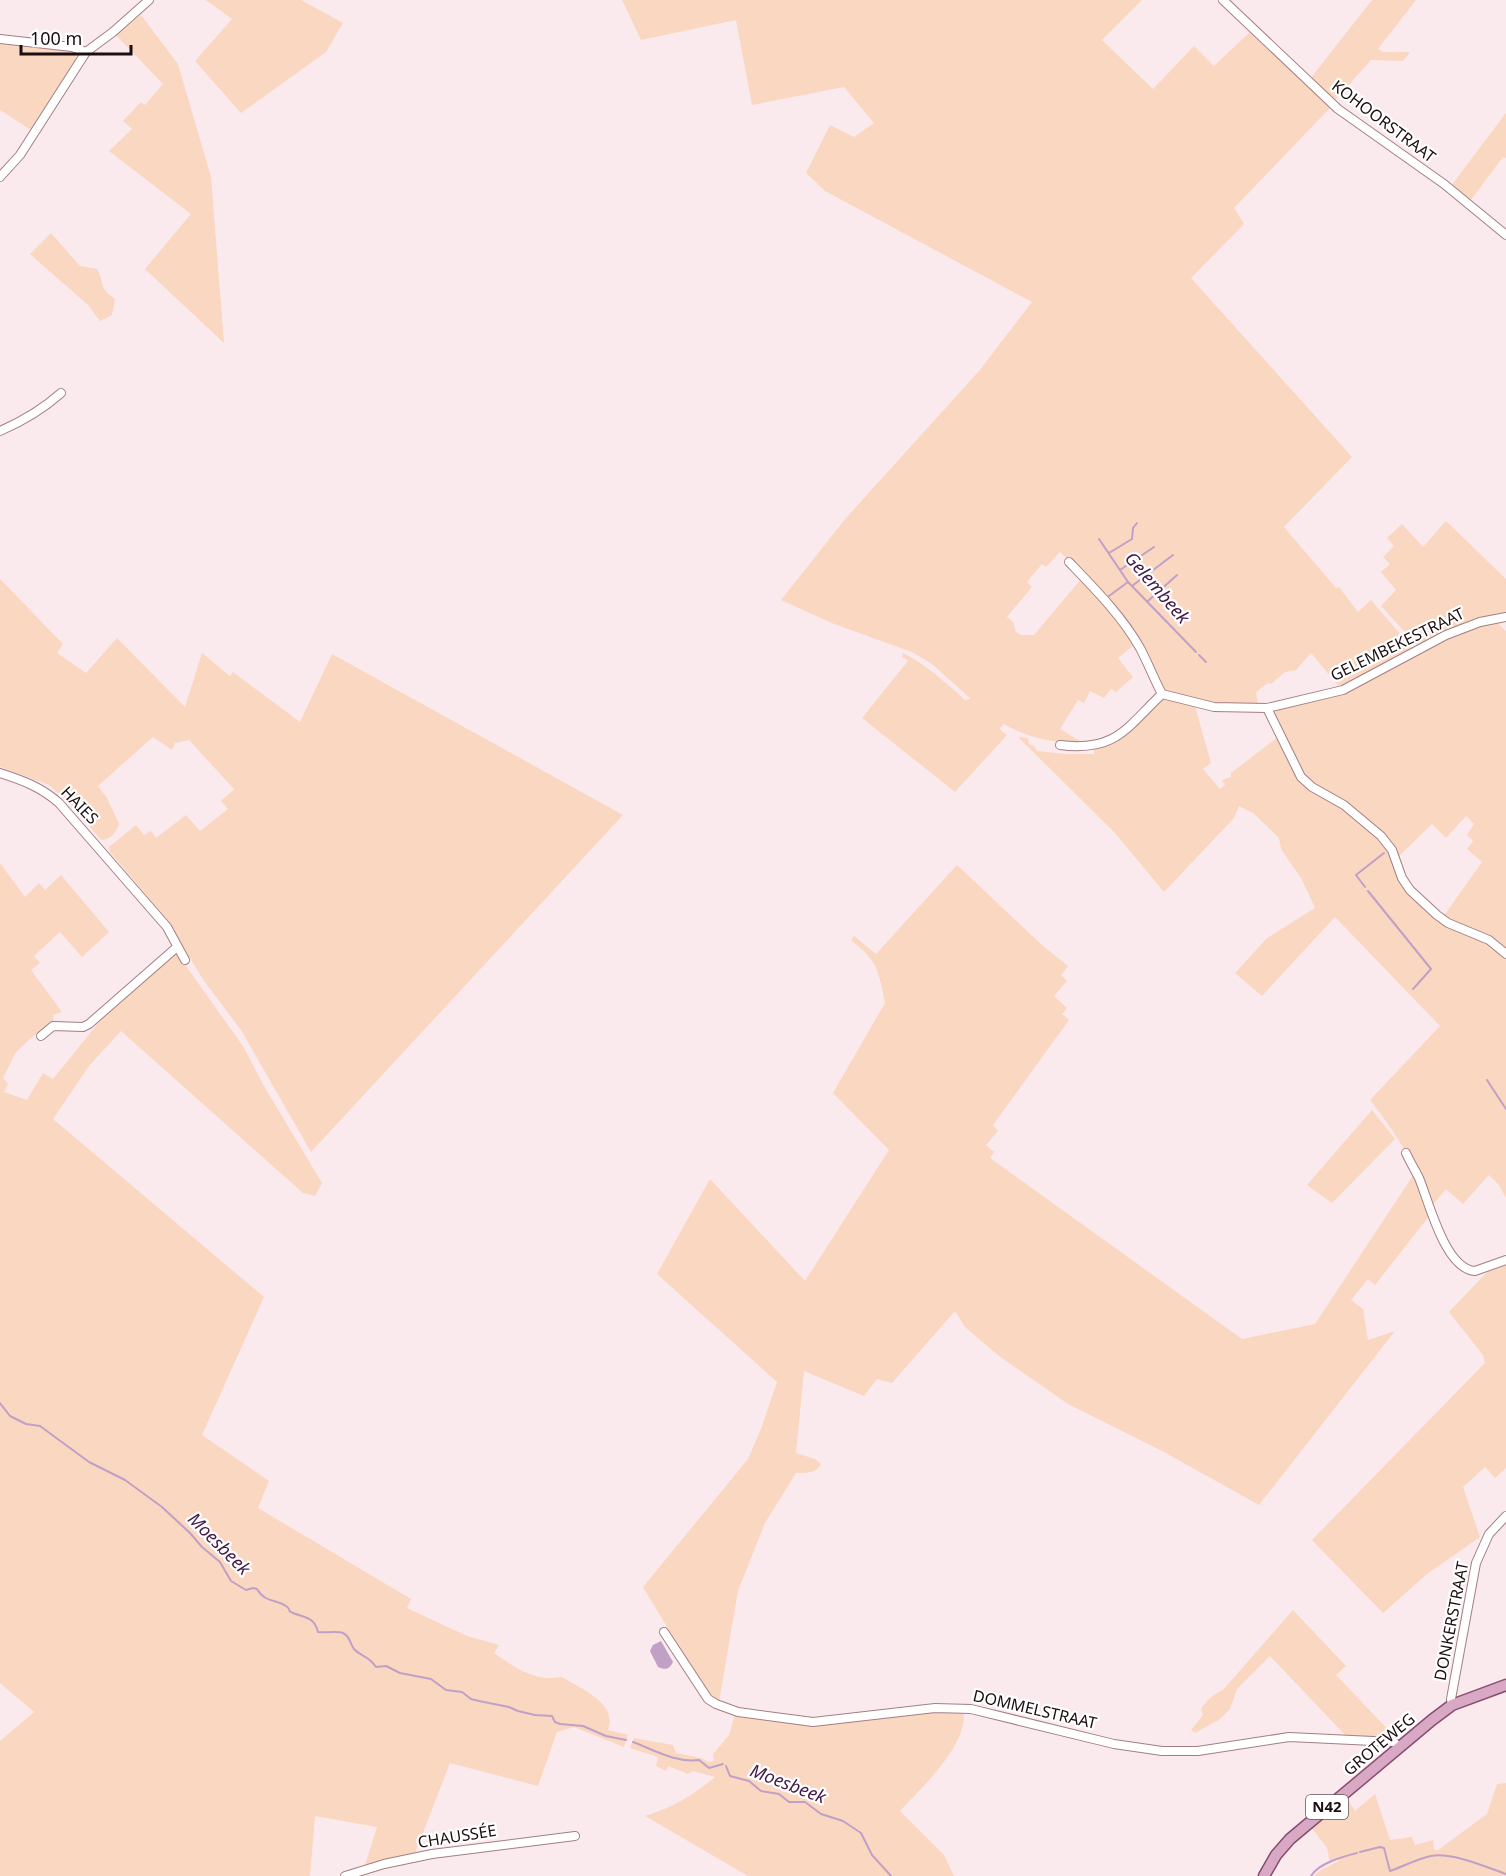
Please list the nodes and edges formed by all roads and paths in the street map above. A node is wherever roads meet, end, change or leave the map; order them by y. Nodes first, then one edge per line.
1 (149, 0) edge
2 (1223, 0) edge
3 (0, 39) edge
4 (86, 52) junction
5 (0, 177) edge
6 (1506, 235) edge
7 (61, 393) dead end
8 (0, 431) edge
9 (1069, 562) dead end
10 (1506, 617) edge
11 (1162, 694) junction
12 (1267, 708) junction
13 (1060, 745) dead end
14 (0, 773) edge
15 (177, 947) junction
16 (1506, 954) edge
17 (185, 960) dead end
18 (41, 1036) dead end
19 (1406, 1153) dead end
20 (1506, 1260) edge
21 (1506, 1516) edge
22 (664, 1632) dead end
23 (1506, 1685) edge
24 (1452, 1705) junction
25 (1399, 1747) junction
26 (575, 1836) dead end
27 (345, 1876) edge
28 (1264, 1876) edge

1 - 4 street
2 - 6 street, KOHOORSTRAAT
3 - 4 street
4 - 5 street
7 - 8 street
9 - 11 street
10 - 12 street, GELEMBEKESTRAAT
11 - 12 street, GELEMBEKESTRAAT
11 - 13 street
12 - 16 street
14 - 15 street, HAIES
15 - 17 street, HAIES
15 - 18 street
19 - 20 street
21 - 24 street, DONKERSTRAAT
22 - 25 street, DOMMELSTRAAT
23 - 24 main road, GROTEWEG / N42
24 - 25 main road, GROTEWEG / N42
25 - 28 main road, GROTEWEG / N42
26 - 27 street, CHAUSSÉE

